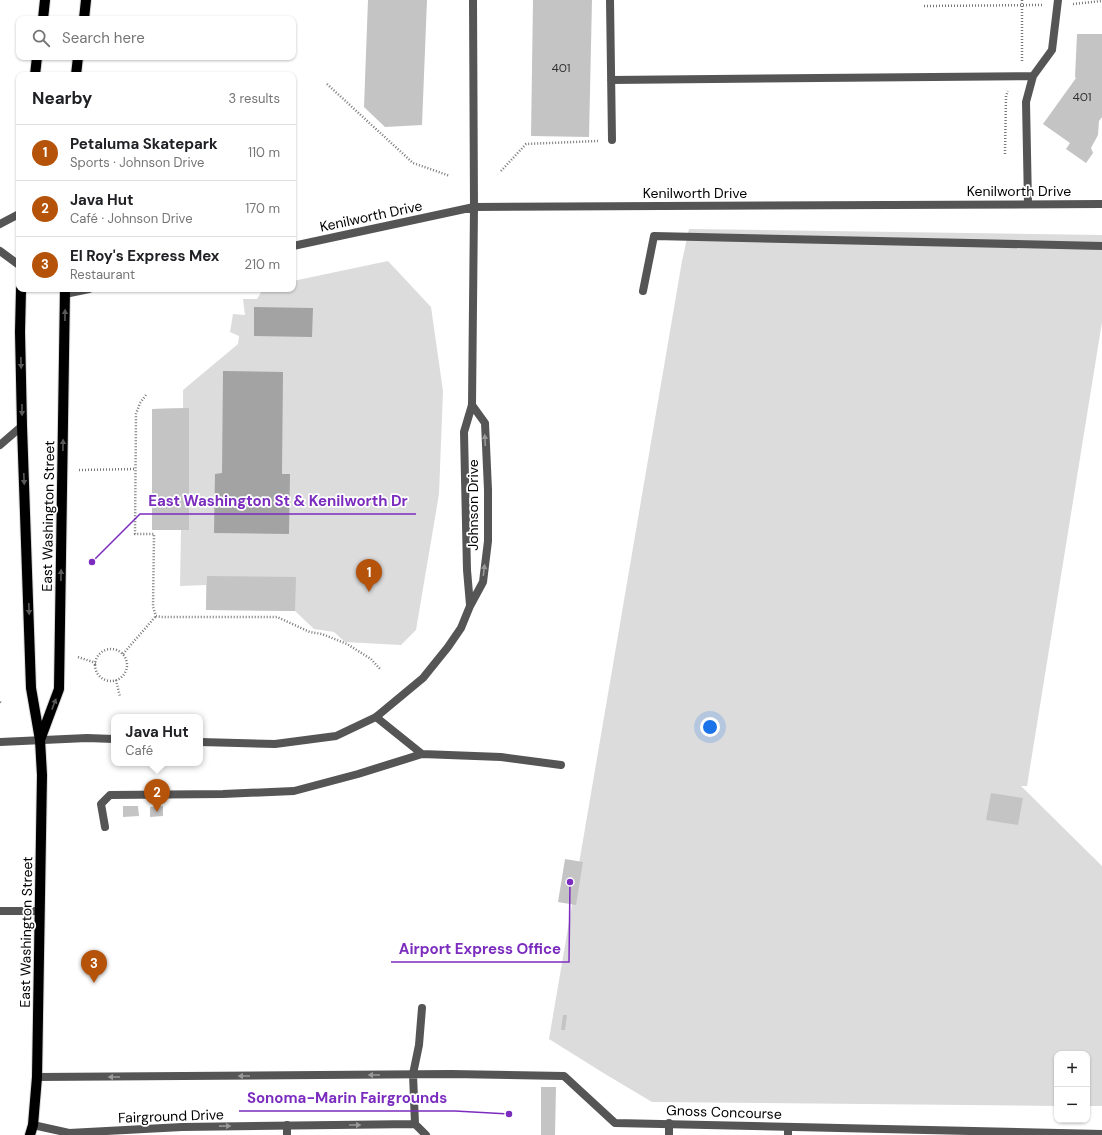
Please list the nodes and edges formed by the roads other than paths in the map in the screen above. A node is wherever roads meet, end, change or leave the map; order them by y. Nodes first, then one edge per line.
1 (45, 0) edge
2 (86, 0) edge
3 (473, 0) edge
4 (610, 0) edge
5 (1058, 3) edge
6 (43, 16) edge
7 (84, 16) edge
8 (37, 60) edge
9 (78, 60) edge
10 (35, 72) edge
11 (76, 72) edge
12 (1033, 76) junction
13 (611, 80) junction
14 (612, 140) road end
15 (1028, 204) junction
16 (1102, 204) edge
17 (474, 207) junction
18 (16, 216) edge
19 (0, 224) edge
20 (296, 245) edge
21 (1102, 246) edge
22 (0, 251) edge
23 (16, 263) edge
24 (643, 291) dead end
25 (21, 292) edge
26 (65, 292) edge
27 (472, 405) junction
28 (22, 426) junction
29 (0, 445) edge
30 (470, 606) junction
31 (376, 716) junction
32 (111, 739) edge
33 (40, 740) junction
34 (0, 742) edge
35 (203, 742) edge
36 (422, 754) junction
37 (561, 765) dead end
38 (105, 827) dead end
39 (0, 911) edge
40 (40, 911) junction
41 (422, 1008) dead end
42 (413, 1074) junction
43 (37, 1077) junction
44 (669, 1123) junction
45 (415, 1124) junction
46 (287, 1125) junction
47 (788, 1131) edge
48 (33, 1132) edge
49 (1102, 1134) edge
50 (287, 1135) edge
51 (426, 1135) edge
52 (669, 1135) edge

1 - 6 main road
2 - 7 main road
3 - 17 street, Johnson Drive
4 - 13 street
5 - 12 street
8 - 10 main road
9 - 11 main road
12 - 13 street
12 - 15 street
13 - 14 street
15 - 16 street, Kenilworth Drive
15 - 17 street, Kenilworth Drive
17 - 20 street, Kenilworth Drive
17 - 27 street, Johnson Drive
18 - 19 street
21 - 24 street
22 - 23 street
25 -> 28 main road, East Washington Street
33 -> 26 main road, East Washington Street
27 - 30 street, Johnson Drive
30 -> 27 street, Johnson Drive
28 - 29 street
28 -> 33 main road, East Washington Street
30 - 31 street, Johnson Drive
31 - 35 street, Johnson Drive
31 - 36 street
32 - 33 street
33 - 34 street
33 - 40 main road, East Washington Street
36 - 37 street
36 - 38 street
39 - 40 street
40 - 43 main road, East Washington Street
41 - 42 street
42 -> 43 street
42 - 44 street, Gnoss Concourse
42 - 45 street
43 - 48 main road, East Washington Street
44 - 47 street, Gnoss Concourse
44 - 52 street
46 -> 45 street, Fairground Drive
45 - 51 street
48 -> 46 street, Fairground Drive
46 - 50 street
47 - 49 street, Gnoss Concourse

